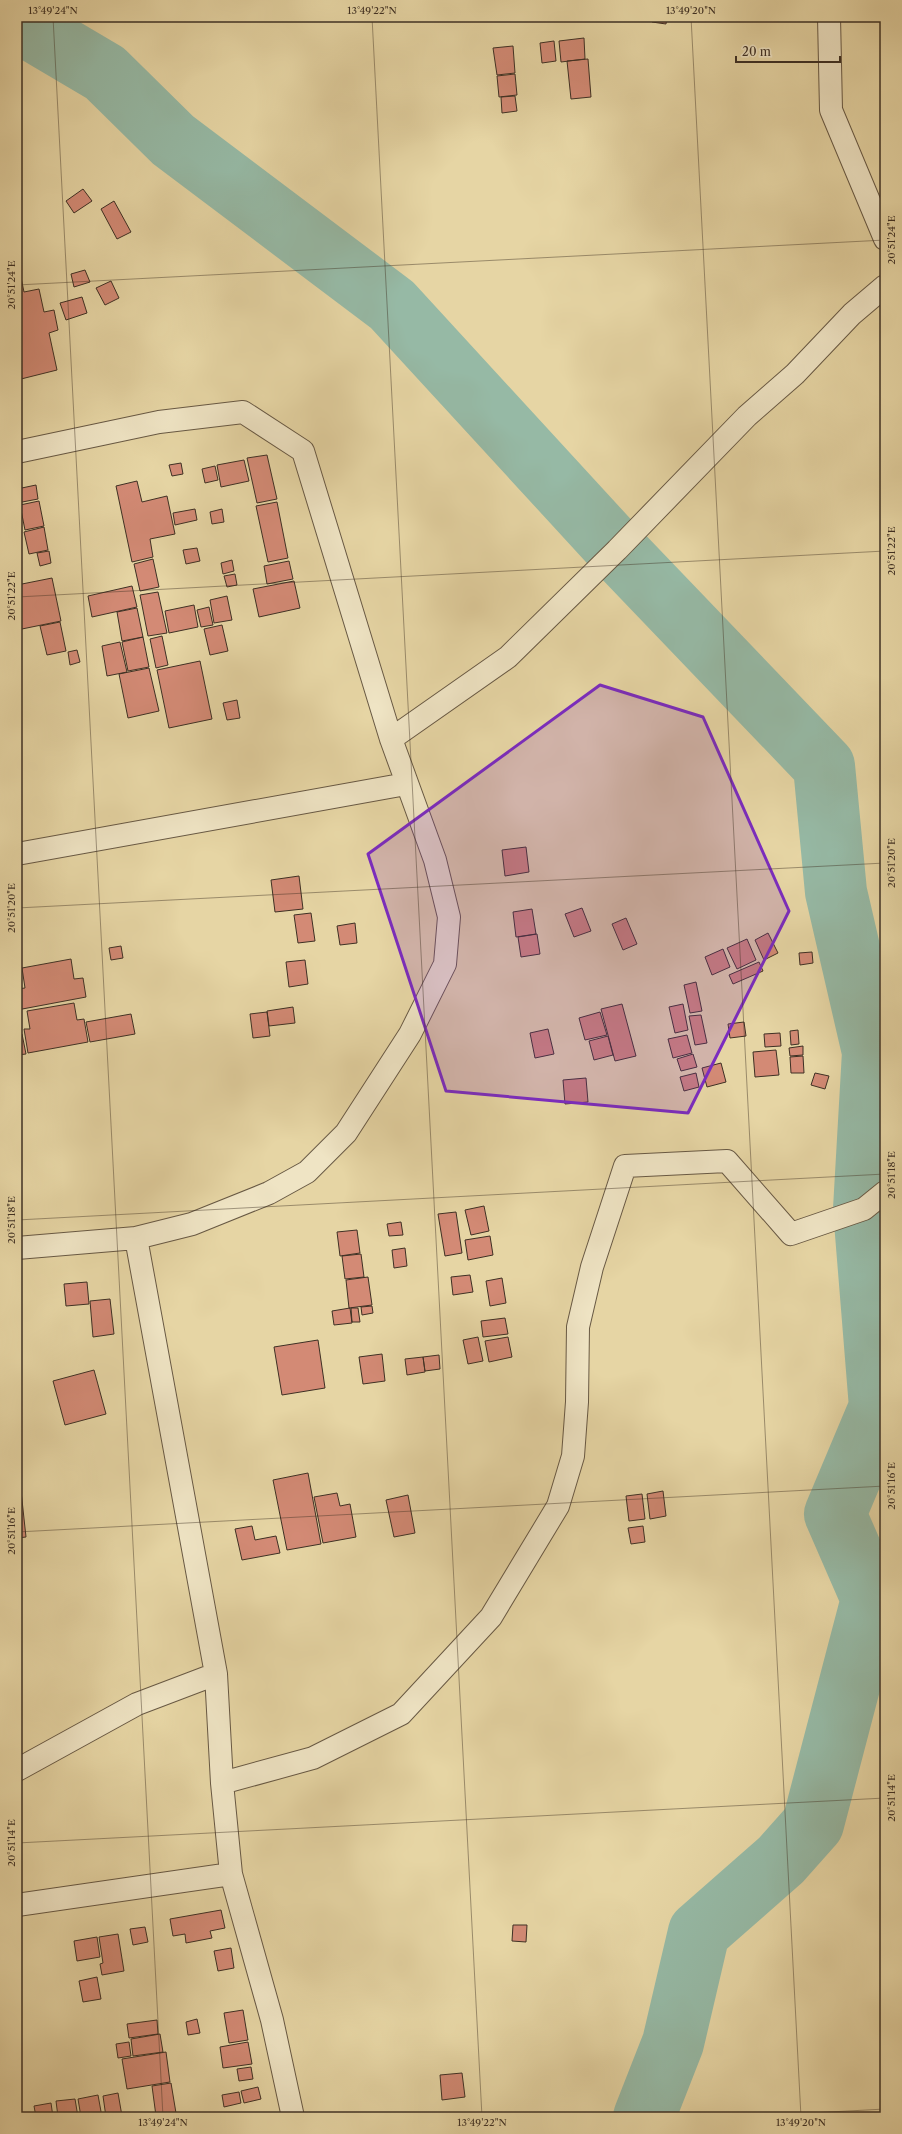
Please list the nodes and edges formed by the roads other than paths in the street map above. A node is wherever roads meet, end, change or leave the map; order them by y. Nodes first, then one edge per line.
1 (829, 17) edge
2 (885, 239) edge
3 (885, 286) edge
4 (17, 452) edge
5 (391, 739) junction
6 (406, 784) junction
7 (17, 854) edge
8 (885, 1192) edge
9 (136, 1238) junction
10 (17, 1248) edge
11 (216, 1674) junction
12 (17, 1770) edge
13 (222, 1783) junction
14 (231, 1874) junction
15 (17, 1905) edge
16 (293, 2117) edge

1 - 2 street
3 - 5 street
4 - 5 street
5 - 6 street
6 - 7 street
6 - 9 street
8 - 13 street
9 - 10 street
9 - 11 street
11 - 12 street
11 - 13 street
13 - 14 street
14 - 15 street
14 - 16 street

